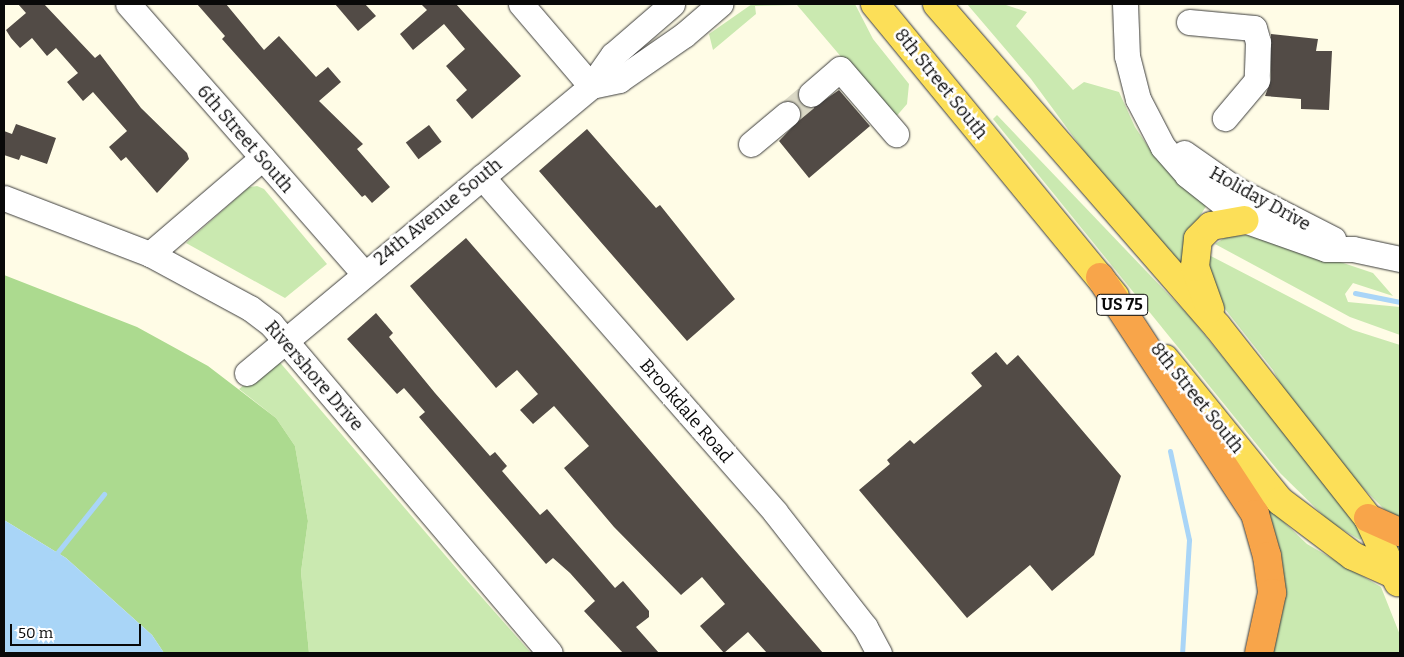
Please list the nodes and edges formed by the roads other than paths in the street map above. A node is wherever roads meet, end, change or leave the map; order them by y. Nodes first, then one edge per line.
1 (128, 4) edge
2 (521, 4) edge
3 (672, 4) edge
4 (720, 4) edge
5 (875, 4) edge
6 (937, 4) edge
7 (1125, 4) edge
8 (1189, 22) dead end
9 (591, 86) junction
10 (811, 94) tunnel mouth
11 (788, 114) tunnel mouth
12 (1225, 118) dead end
13 (1150, 122) junction
14 (896, 134) dead end
15 (751, 144) dead end
16 (262, 158) junction
17 (482, 177) junction
18 (4, 198) edge
19 (1244, 220) junction
20 (1353, 249) junction
21 (150, 254) junction
22 (1400, 259) edge
23 (364, 274) junction
24 (1100, 277) junction
25 (1217, 326) junction
26 (286, 340) junction
27 (246, 373) dead end
28 (1368, 518) junction
29 (1400, 532) edge
30 (1399, 580) edge
31 (550, 653) edge
32 (879, 653) edge
33 (1259, 653) edge

1 - 16 street, 6th Street South
2 - 9 street
3 - 9 street, 24th Avenue South
4 - 9 street, 24th Avenue South
5 - 24 main road, 8th Street South / US 75
6 - 25 main road, 8th Street South / US 75
7 - 13 street, Holiday Drive
8 - 12 street
9 - 17 street, 24th Avenue South
10 - 14 street
11 - 15 street
13 - 19 street, Holiday Drive
13 - 20 street, Holiday Drive
16 - 21 street
16 - 23 street, 6th Street South
17 - 23 street, 24th Avenue South
17 - 32 street, Brookdale Road
18 - 21 street, Rivershore Drive
19 - 20 street, Holiday Drive
19 - 25 main road
20 - 22 street, Holiday Drive
21 - 26 street, Rivershore Drive
23 - 26 street, 24th Avenue South
24 - 30 main road, 8th Street South / US 75
24 - 33 highway
25 - 28 main road, 8th Street South / US 75
26 - 27 street, 24th Avenue South
26 - 31 street, Rivershore Drive
28 - 29 highway
28 - 30 main road, 8th Street South / US 75

